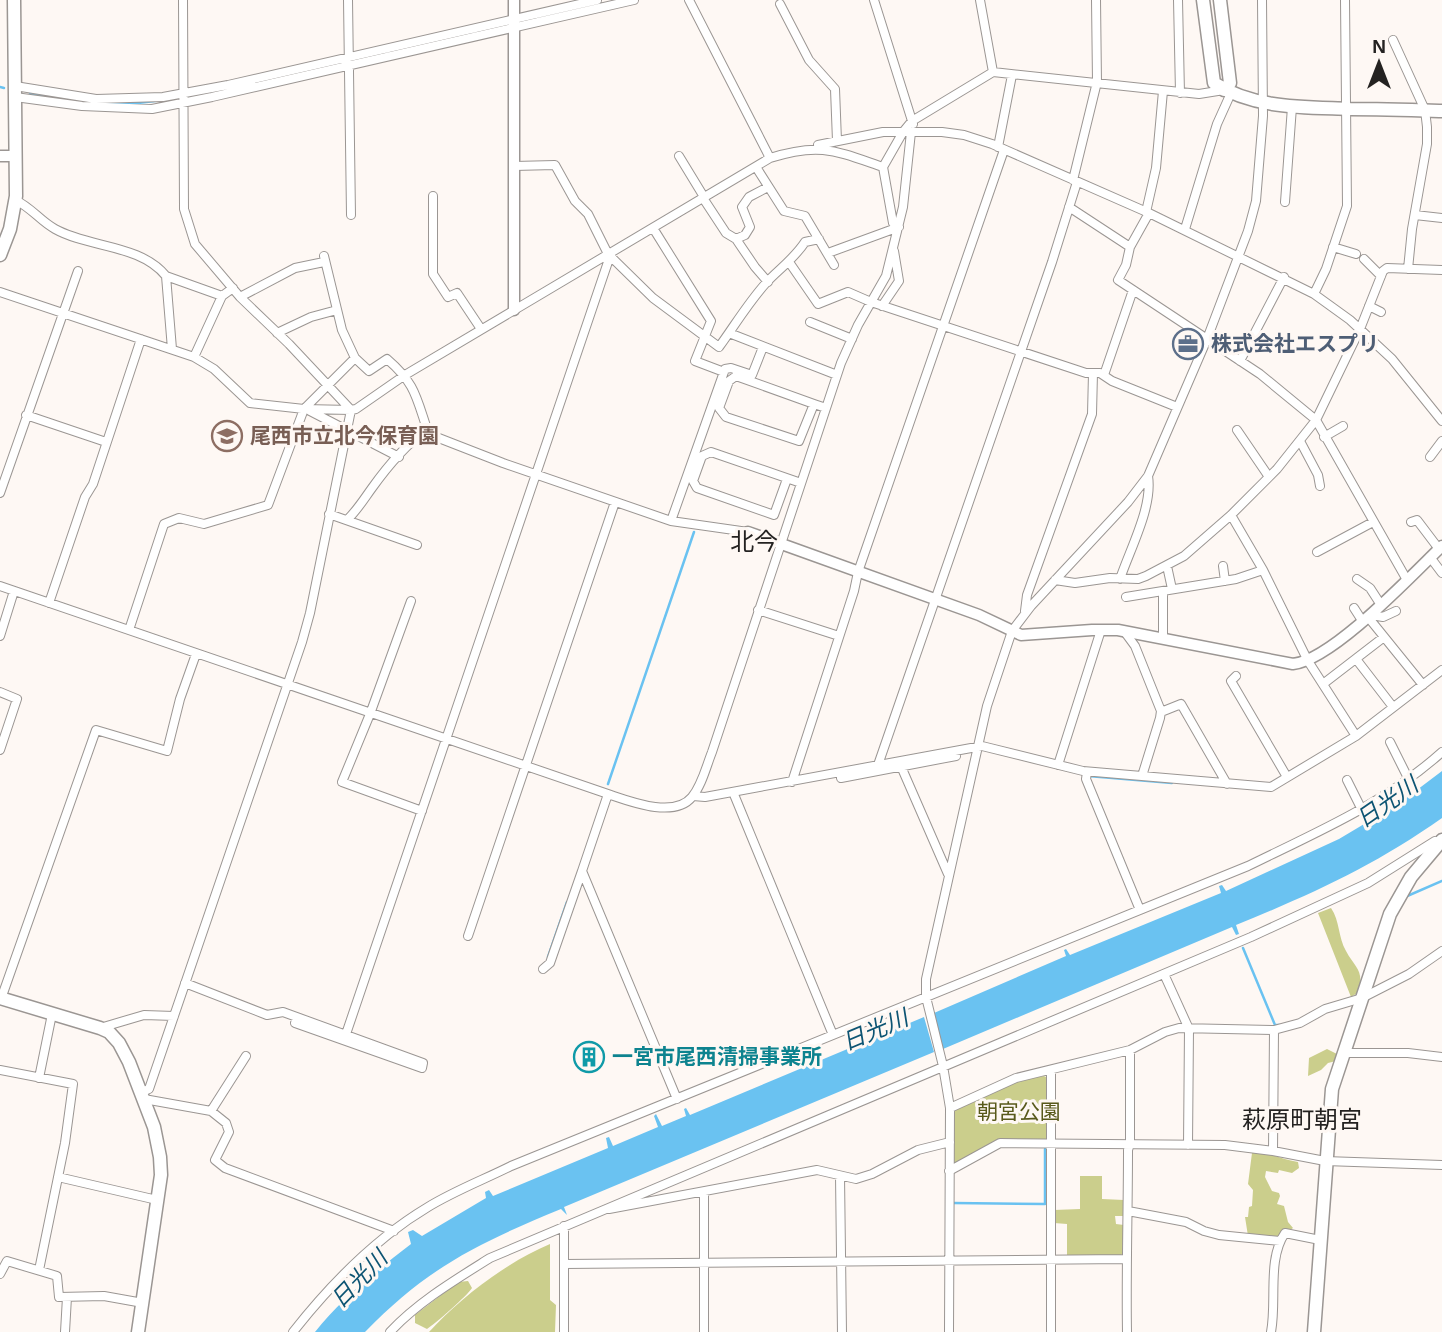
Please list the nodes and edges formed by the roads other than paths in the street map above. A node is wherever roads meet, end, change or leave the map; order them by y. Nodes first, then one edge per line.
1 (14, 0) edge
2 (183, 0) edge
3 (348, 0) edge
4 (514, 0) edge
5 (597, 0) edge
6 (634, 0) edge
7 (689, 0) edge
8 (874, 0) edge
9 (980, 0) edge
10 (1096, 0) edge
11 (1178, 0) edge
12 (1203, 0) edge
13 (1220, 0) edge
14 (1262, 0) edge
15 (1345, 0) edge
16 (780, 4) dead end
17 (514, 24) junction
18 (1394, 40) dead end
19 (349, 62) junction
20 (993, 72) junction
21 (1012, 75) junction
22 (1097, 82) junction
23 (1163, 91) junction
24 (1228, 91) junction
25 (15, 92) junction
26 (1180, 93) junction
27 (184, 98) junction
28 (1263, 102) junction
29 (1292, 107) junction
30 (1347, 108) junction
31 (1425, 110) junction
32 (1442, 111) edge
33 (912, 121) junction
34 (910, 132) junction
35 (837, 141) junction
36 (1001, 148) junction
37 (796, 150) junction
38 (0, 156) edge
39 (16, 156) junction
40 (679, 156) dead end
41 (770, 158) junction
42 (514, 166) junction
43 (756, 167) junction
44 (883, 167) junction
45 (1075, 181) junction
46 (768, 187) junction
47 (433, 196) dead end
48 (704, 197) junction
49 (15, 200) junction
50 (1285, 202) dead end
51 (1069, 207) junction
52 (1148, 213) junction
53 (6, 215) edge
54 (351, 215) dead end
55 (1415, 215) junction
56 (1442, 218) edge
57 (900, 227) junction
58 (653, 228) junction
59 (1185, 229) junction
60 (736, 239) junction
61 (819, 239) junction
62 (1130, 247) junction
63 (1333, 247) junction
64 (893, 250) junction
65 (828, 253) junction
66 (0, 255) edge
67 (609, 255) junction
68 (1239, 257) junction
69 (789, 262) junction
70 (834, 265) dead end
71 (1408, 269) junction
72 (1442, 270) edge
73 (78, 271) dead end
74 (166, 276) junction
75 (1381, 276) junction
76 (1283, 277) junction
77 (768, 282) junction
78 (233, 288) junction
79 (1133, 290) junction
80 (0, 292) edge
81 (1314, 293) junction
82 (222, 296) junction
83 (240, 297) junction
84 (871, 302) junction
85 (882, 306) junction
86 (1369, 306) junction
87 (337, 310) junction
88 (514, 310) junction
89 (64, 312) junction
90 (1381, 312) dead end
91 (810, 322) dead end
92 (944, 326) junction
93 (481, 329) junction
94 (1360, 329) junction
95 (277, 332) junction
96 (729, 333) junction
97 (703, 335) junction
98 (141, 339) junction
99 (852, 339) junction
100 (1207, 339) junction
101 (763, 347) junction
102 (172, 349) junction
103 (1021, 352) junction
104 (194, 357) junction
105 (355, 358) junction
106 (1240, 361) junction
107 (724, 372) junction
108 (1093, 373) junction
109 (405, 375) junction
110 (837, 375) junction
111 (1104, 375) junction
112 (329, 385) junction
113 (814, 404) junction
114 (1177, 407) junction
115 (304, 408) junction
116 (826, 408) junction
117 (351, 411) junction
118 (26, 415) junction
119 (1316, 420) junction
120 (1442, 421) edge
121 (1343, 426) dead end
122 (346, 428) junction
123 (427, 429) junction
124 (1237, 430) dead end
125 (1324, 437) junction
126 (1300, 441) junction
127 (1442, 441) edge
128 (106, 442) junction
129 (399, 457) junction
130 (1430, 457) dead end
131 (537, 475) junction
132 (1147, 476) junction
133 (1269, 477) junction
134 (787, 479) junction
135 (800, 484) junction
136 (1320, 486) dead end
137 (0, 493) edge
138 (615, 502) junction
139 (329, 514) junction
140 (1231, 515) junction
141 (348, 519) junction
142 (671, 521) junction
143 (1373, 522) junction
144 (1411, 522) dead end
145 (748, 532) joint
146 (780, 544) junction
147 (417, 545) dead end
148 (1441, 548) edge
149 (1317, 552) dead end
150 (1430, 558) junction
151 (1167, 566) junction
152 (1223, 566) dead end
153 (1263, 570) junction
154 (858, 572) junction
155 (1442, 573) edge
156 (1120, 579) junction
157 (1357, 579) dead end
158 (1055, 580) junction
159 (1225, 580) junction
160 (1407, 580) junction
161 (0, 586) edge
162 (1172, 590) junction
163 (14, 591) junction
164 (1163, 591) junction
165 (1126, 597) dead end
166 (936, 600) junction
167 (411, 601) dead end
168 (49, 603) junction
169 (1381, 605) junction
170 (1354, 608) dead end
171 (758, 610) junction
172 (1396, 611) dead end
173 (1025, 614) junction
174 (1367, 618) junction
175 (1101, 630) junction
176 (129, 631) junction
177 (1012, 631) junction
178 (1125, 631) junction
179 (0, 636) edge
180 (839, 636) junction
181 (1384, 637) junction
182 (1163, 639) junction
183 (197, 654) junction
184 (1356, 659) junction
185 (1308, 661) junction
186 (1442, 670) edge
187 (1236, 676) dead end
188 (287, 684) junction
189 (1323, 684) junction
190 (1423, 685) junction
191 (0, 692) edge
192 (1393, 707) junction
193 (1161, 712) junction
194 (370, 714) junction
195 (3, 729) edge
196 (1356, 736) junction
197 (446, 740) junction
198 (1390, 742) dead end
199 (0, 750) edge
200 (976, 750) junction
201 (1442, 752) edge
202 (900, 764) junction
203 (878, 765) junction
204 (1058, 765) junction
205 (524, 766) junction
206 (1087, 772) junction
207 (1142, 776) junction
208 (1287, 777) junction
209 (1347, 780) dead end
210 (1409, 780) junction
211 (792, 782) junction
212 (1227, 784) junction
213 (608, 794) junction
214 (734, 794) junction
215 (693, 796) junction
216 (1362, 810) junction
217 (422, 811) junction
218 (1442, 838) edge
219 (582, 871) junction
220 (949, 876) junction
221 (1140, 909) junction
222 (468, 936) dead end
223 (1442, 951) edge
224 (543, 969) dead end
225 (1164, 974) junction
226 (185, 983) junction
227 (926, 998) junction
228 (1362, 998) junction
229 (1, 999) edge
230 (52, 1014) junction
231 (174, 1016) junction
232 (100, 1028) junction
233 (1189, 1028) junction
234 (1275, 1030) junction
235 (833, 1035) junction
236 (345, 1038) junction
237 (1130, 1050) junction
238 (1344, 1053) junction
239 (246, 1056) dead end
240 (1442, 1058) edge
241 (943, 1066) junction
242 (0, 1070) edge
243 (1051, 1070) junction
244 (39, 1078) junction
245 (143, 1096) junction
246 (677, 1099) junction
247 (950, 1108) junction
248 (211, 1111) junction
249 (950, 1142) junction
250 (1050, 1144) junction
251 (1130, 1144) junction
252 (1188, 1145) junction
253 (1273, 1151) junction
254 (1325, 1161) junction
255 (1442, 1165) edge
256 (949, 1171) junction
257 (840, 1176) junction
258 (58, 1177) junction
259 (704, 1192) junction
260 (157, 1200) junction
261 (606, 1208) junction
262 (1128, 1211) junction
263 (564, 1226) junction
264 (394, 1231) junction
265 (1320, 1240) junction
266 (1280, 1241) junction
267 (1126, 1259) junction
268 (1051, 1260) junction
269 (842, 1261) junction
270 (948, 1261) junction
271 (704, 1262) junction
272 (564, 1264) junction
273 (39, 1270) junction
274 (0, 1274) edge
275 (67, 1297) junction
276 (143, 1303) junction
277 (65, 1332) edge
278 (138, 1332) edge
279 (293, 1332) edge
280 (390, 1332) edge
281 (565, 1332) edge
282 (704, 1332) edge
283 (842, 1332) edge
284 (949, 1332) edge
285 (1051, 1332) edge
286 (1127, 1332) edge
287 (1271, 1332) edge
288 (1314, 1332) edge

1 - 25 main road
2 - 27 street
3 - 19 street
4 - 17 street
5 - 17 street
6 - 17 street
7 - 41 street
8 - 33 street
9 - 20 street
10 - 22 street
11 - 26 street
12 - 24 main road
13 - 24 main road
14 - 28 street
15 - 30 street
16 - 35 street
17 - 19 street
17 - 42 street
18 - 31 street
19 - 27 street
19 - 54 street
20 - 21 street
20 - 33 street
21 - 22 street
21 - 36 street
22 - 23 street
22 - 45 street
23 - 26 street
23 - 52 street
24 - 26 street
24 - 28 main road
24 - 59 street
25 - 27 street
25 - 39 main road
27 - 78 street
28 - 29 main road
28 - 68 street
29 - 30 main road
29 - 50 street
30 - 31 main road
30 - 63 street
31 - 32 main road
31 - 55 street
33 - 34 street
34 - 35 street
34 - 36 street
34 - 44 street
34 - 57 street
35 - 37 street
36 - 45 street
36 - 92 street
37 - 41 street
37 - 44 street
38 - 39 street
39 - 49 main road
40 - 48 street
41 - 43 street
42 - 67 street
42 - 88 street
43 - 46 street
43 - 48 street
44 - 57 street
45 - 51 street
45 - 52 street
46 - 60 street
46 - 61 street
47 - 93 street
48 - 58 street
48 - 60 street
49 - 53 main road
49 - 74 street
51 - 62 street
51 - 103 street
52 - 59 street
52 - 62 street
53 - 66 main road
55 - 56 street
55 - 71 street
57 - 64 street
57 - 65 street
58 - 67 street
58 - 97 street
59 - 68 street
60 - 77 street
61 - 65 street
61 - 69 street
62 - 79 street
63 - 75 street
63 - 81 street
64 - 84 street
64 - 85 street
65 - 70 street
67 - 88 street
67 - 97 street
67 - 131 street
68 - 76 street
68 - 100 street
69 - 77 street
69 - 84 street
71 - 72 street
71 - 75 street
73 - 89 street
74 - 82 street
74 - 102 street
75 - 86 street
76 - 81 street
76 - 106 street
77 - 96 street
78 - 82 street
78 - 83 street
79 - 100 street
79 - 111 street
80 - 89 street
81 - 94 street
82 - 104 street
83 - 87 street
83 - 95 street
84 - 85 street
84 - 99 street
85 - 92 street
86 - 90 street
86 - 94 street
87 - 95 street
87 - 105 street
88 - 93 street
89 - 98 street
89 - 118 street
91 - 99 street
92 - 103 street
92 - 154 street
93 - 109 street
94 - 119 street
94 - 120 street
95 - 112 street
96 - 97 street
96 - 101 street
97 - 107 street
98 - 102 street
98 - 128 street
99 - 110 street
100 - 106 street
100 - 114 street
101 - 107 street
101 - 110 street
102 - 104 street
103 - 108 street
103 - 166 street
104 - 115 street
105 - 109 street
105 - 112 street
106 - 119 street
107 - 142 street
108 - 111 street
108 - 173 street
109 - 117 street
109 - 123 street
110 - 116 street
111 - 114 street
112 - 115 street
112 - 117 street
113 - 113 street
113 - 116 street
114 - 132 street
115 - 117 street
115 - 122 street
115 - 176 street
116 - 135 street
117 - 122 street
118 - 128 street
118 - 137 street
119 - 125 street
119 - 126 street
121 - 125 street
122 - 129 street
122 - 139 street
123 - 129 street
123 - 131 street
124 - 133 street
125 - 143 street
126 - 133 street
126 - 136 street
127 - 130 street
128 - 168 street
129 - 141 street
131 - 138 street
131 - 197 street
132 - 156 street
132 - 158 street
133 - 140 street
134 - 134 street
134 - 135 street
135 - 146 street
138 - 142 street
138 - 205 street
139 - 141 street
139 - 188 street
140 - 151 street
140 - 153 street
141 - 147 street
142 - 145 street
143 - 149 street
143 - 160 street
144 - 148 street
145 - 146 street
146 - 154 street
146 - 171 street
148 - 150 street
150 - 155 street
150 - 160 street
151 - 156 street
151 - 162 street
152 - 159 street
153 - 159 street
153 - 185 street
154 - 166 street
154 - 180 street
156 - 158 street
157 - 169 street
158 - 173 street
159 - 162 street
160 - 169 street
161 - 163 street
162 - 164 street
163 - 168 street
163 - 179 street
164 - 165 street
164 - 182 street
166 - 177 street
166 - 203 street
167 - 194 street
168 - 176 street
169 - 174 street
170 - 174 street
171 - 180 street
171 - 215 street
172 - 174 street
173 - 177 street
174 - 181 street
174 - 185 street
175 - 177 street
175 - 178 street
175 - 204 street
176 - 183 street
177 - 200 street
178 - 182 street
178 - 193 street
180 - 211 street
181 - 184 street
181 - 190 street
182 - 185 street
183 - 188 street
183 - 229 street
184 - 189 street
184 - 192 street
185 - 189 street
186 - 190 street
187 - 208 street
188 - 194 street
188 - 226 street
189 - 196 street
190 - 192 street
191 - 195 street
192 - 196 street
193 - 207 street
193 - 212 street
194 - 197 street
194 - 217 street
195 - 199 street
196 - 208 street
197 - 205 street
197 - 217 street
198 - 210 street
200 - 202 street
200 - 204 street
200 - 220 street
201 - 210 street
202 - 203 street
202 - 214 street
202 - 220 street
203 - 211 street
204 - 206 street
205 - 213 street
205 - 222 street
206 - 207 street
206 - 221 street
207 - 212 street
208 - 212 street
209 - 216 street
210 - 216 street
211 - 214 street
213 - 215 street
213 - 219 street
214 - 215 street
214 - 235 street
216 - 221 street
217 - 236 street
218 - 225 street
218 - 228 main road
219 - 224 street
219 - 246 street
220 - 227 street
221 - 227 street
223 - 228 street
225 - 233 street
225 - 241 street
226 - 231 street
226 - 236 street
227 - 235 street
227 - 241 street
228 - 234 street
228 - 238 main road
229 - 230 main road
230 - 232 main road
230 - 244 street
231 - 232 street
231 - 245 street
232 - 245 main road
233 - 234 street
233 - 237 street
233 - 252 street
234 - 253 street
235 - 246 street
236 - 236 street
237 - 243 street
237 - 251 street
238 - 240 street
238 - 254 main road
239 - 248 street
241 - 247 street
241 - 261 street
242 - 244 street
243 - 247 street
243 - 250 street
244 - 258 street
245 - 248 street
245 - 260 main road
246 - 264 street
247 - 249 street
248 - 264 street
249 - 256 street
249 - 257 street
250 - 251 street
250 - 256 street
250 - 268 street
251 - 252 street
251 - 262 street
252 - 253 street
253 - 254 street
254 - 255 street
254 - 265 main road
256 - 270 street
257 - 259 street
257 - 269 street
258 - 260 street
258 - 273 street
259 - 261 street
259 - 271 street
260 - 276 main road
261 - 263 street
262 - 266 street
262 - 267 street
263 - 272 street
263 - 280 street
264 - 279 street
265 - 266 street
265 - 288 main road
266 - 287 street
267 - 268 street
267 - 286 street
268 - 270 street
268 - 285 street
269 - 270 street
269 - 271 street
269 - 283 street
270 - 284 street
271 - 272 street
271 - 282 street
272 - 281 street
273 - 274 street
273 - 275 street
275 - 276 street
275 - 277 street
276 - 278 main road

